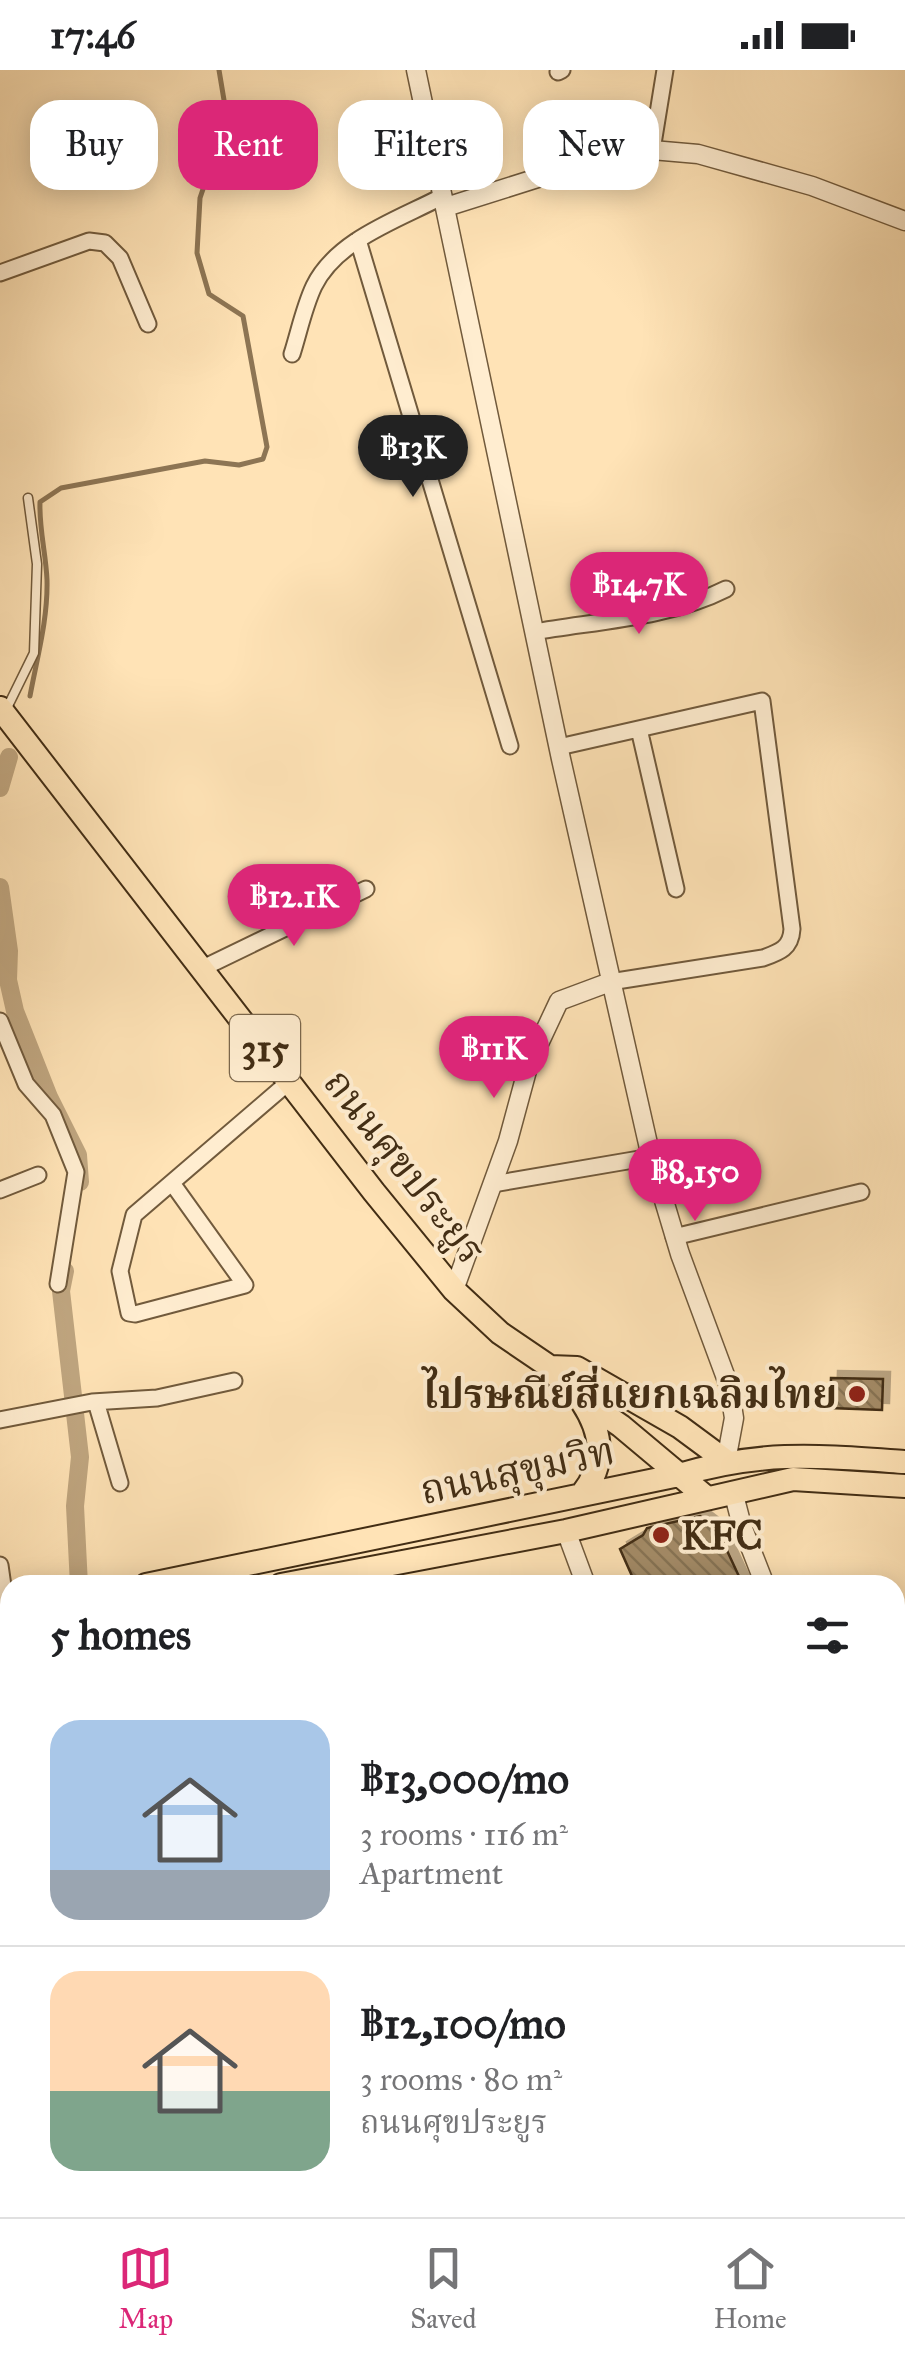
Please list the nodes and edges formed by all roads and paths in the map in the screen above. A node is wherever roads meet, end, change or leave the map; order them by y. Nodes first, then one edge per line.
1 (416, 70) edge
2 (666, 70) edge
3 (659, 110) edge
4 (659, 151) edge
5 (523, 179) edge
6 (444, 201) junction
7 (905, 221) edge
8 (358, 240) junction
9 (0, 273) edge
10 (148, 324) dead end
11 (292, 354) dead end
12 (28, 498) dead end
13 (726, 589) dead end
14 (534, 632) junction
15 (2, 715) edge
16 (639, 729) junction
17 (510, 746) dead end
18 (559, 748) junction
19 (366, 889) dead end
20 (676, 889) dead end
21 (203, 968) junction
22 (610, 982) junction
23 (0, 1021) edge
24 (290, 1081) junction
25 (650, 1157) junction
26 (38, 1175) dead end
27 (172, 1183) junction
28 (493, 1184) junction
29 (0, 1190) edge
30 (861, 1192) dead end
31 (674, 1237) junction
32 (58, 1284) dead end
33 (454, 1290) junction
34 (550, 1367) junction
35 (234, 1381) dead end
36 (578, 1397) junction
37 (94, 1402) junction
38 (0, 1420) edge
39 (726, 1461) junction
40 (905, 1462) edge
41 (679, 1475) junction
42 (120, 1483) dead end
43 (905, 1486) edge
44 (733, 1491) junction
45 (582, 1494) junction
46 (707, 1498) junction
47 (566, 1531) junction
48 (194, 1575) edge
49 (334, 1575) edge
50 (582, 1575) edge
51 (762, 1575) edge

1 - 6 street
2 - 3 street
4 - 7 street
5 - 6 street
6 - 8 street
6 - 14 street
8 - 11 street
8 - 17 street
9 - 10 street
12 - 15 lane
13 - 14 street
14 - 18 street
15 - 21 main road, ถนนศุขประยูร / 315
16 - 18 street
16 - 20 street
16 - 22 street
18 - 22 street
19 - 21 street
21 - 24 main road, ถนนศุขประยูร / 315
22 - 25 street
22 - 28 street
23 - 32 street
24 - 27 street
24 - 33 main road, ถนนศุขประยูร / 315
25 - 28 street
25 - 31 street
26 - 29 street
27 - 27 street
28 - 33 street
30 - 31 street
31 - 39 street
33 - 34 main road, ถนนศุขประยูร / 315
34 - 36 main road, ถนนศุขประยูร / 315
34 - 39 main road, ถนนศุขประยูร / 315
35 - 37 street
36 - 41 main road, ถนนศุขประยูร / 315
36 - 45 main road
37 - 38 street
37 - 42 street
39 - 40 main road, ถนนสุขุมวิท
39 - 41 main road, ถนนสุขุมวิท
39 - 44 main road
41 - 45 main road, ถนนสุขุมวิท
41 - 46 main road, ถนนศุขประยูร
43 - 44 main road, ถนนสุขุมวิท
44 - 46 main road, ถนนสุขุมวิท
44 - 51 street
45 - 48 main road, ถนนสุขุมวิท
46 - 47 main road, ถนนสุขุมวิท
47 - 49 main road, ถนนสุขุมวิท
47 - 50 street

